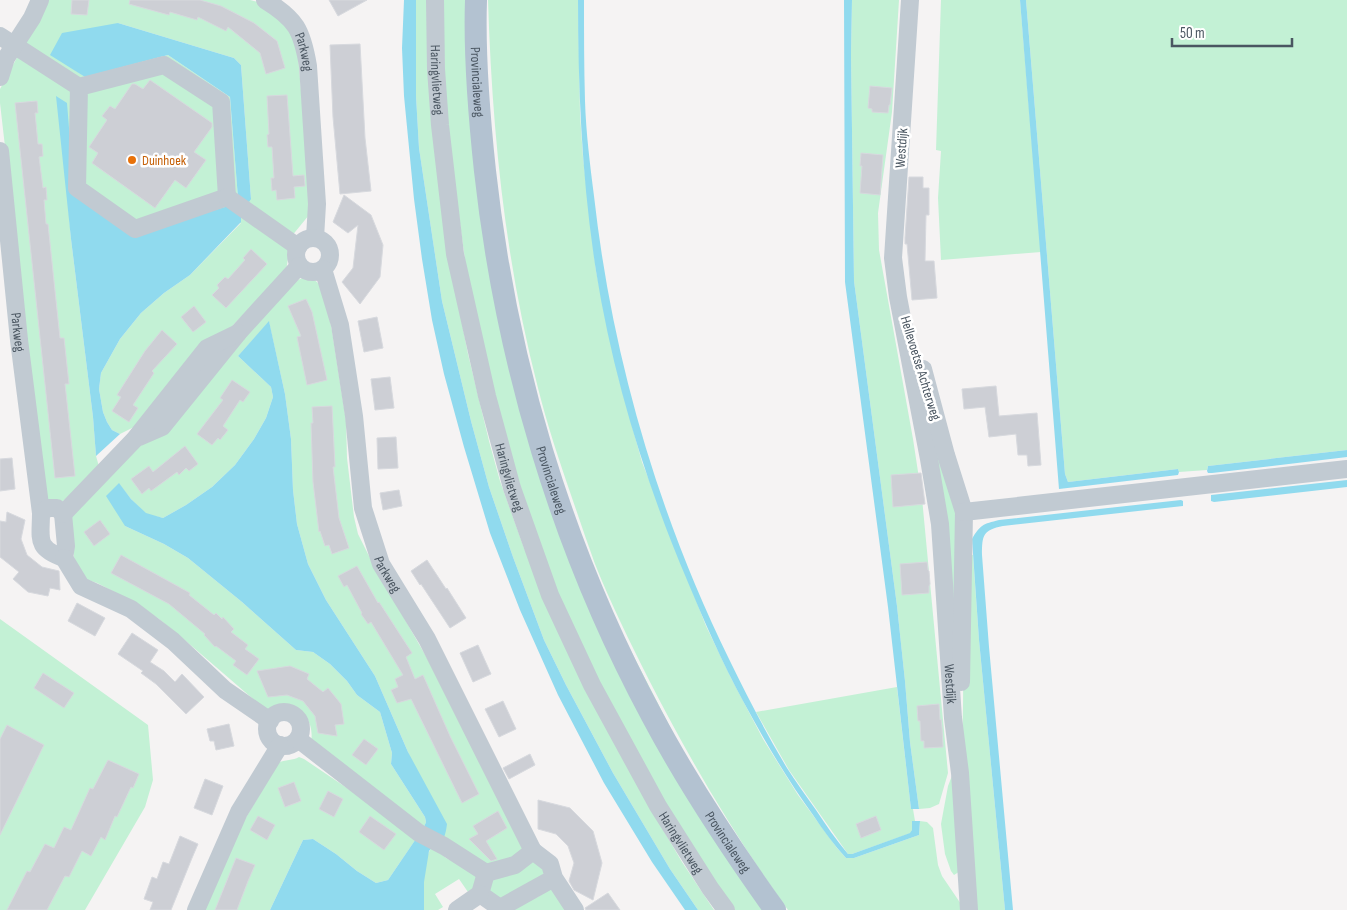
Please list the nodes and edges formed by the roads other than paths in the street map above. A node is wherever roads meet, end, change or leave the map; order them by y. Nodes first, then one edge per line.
1 (40, 0) edge
2 (265, 0) edge
3 (436, 0) edge
4 (476, 0) edge
5 (910, 0) edge
6 (7, 41) edge
7 (0, 77) edge
8 (79, 87) junction
9 (0, 151) edge
10 (227, 197) junction
11 (315, 238) junction
12 (298, 247) junction
13 (299, 266) junction
14 (323, 269) junction
15 (898, 297) junction
16 (929, 459) joint
17 (1347, 469) edge
18 (964, 512) junction
19 (40, 513) junction
20 (63, 514) junction
21 (64, 558) junction
22 (270, 721) junction
23 (298, 738) junction
24 (280, 745) junction
25 (956, 747) junction
26 (533, 851) junction
27 (486, 873) junction
28 (554, 878) junction
29 (480, 894) junction
30 (500, 909) edge
31 (196, 910) edge
32 (457, 910) edge
33 (575, 910) edge
34 (726, 910) edge
35 (775, 910) edge
36 (969, 910) edge

1 - 6 street
2 - 11 street, Parkweg
3 - 34 street, Haringvlietweg
4 - 35 main road, Provincialeweg
5 - 15 street, Westdijk
6 - 7 street
6 - 8 street
8 - 10 street
8 - 10 street
9 - 19 street, Parkweg
10 - 12 street
11 - 12 street
11 - 14 street
12 - 13 street
13 - 14 street
13 - 20 street
14 - 26 street, Parkweg
15 - 16 street, Hellevoetse Achterweg
15 - 18 street, Hellevoetse Achterweg
16 - 25 street, Westdijk
17 - 18 street
18 - 25 street, Hellevoetse Achterweg
19 - 20 street
19 - 21 street, Parkweg
20 - 21 street
21 - 22 street
22 - 23 street
22 - 24 street
23 - 24 street
23 - 27 street
24 - 31 street
25 - 36 street, Westdijk
26 - 27 street
26 - 28 street, Parkweg
27 - 29 street
28 - 30 street
28 - 33 street, Parkweg
29 - 30 street
29 - 32 street

